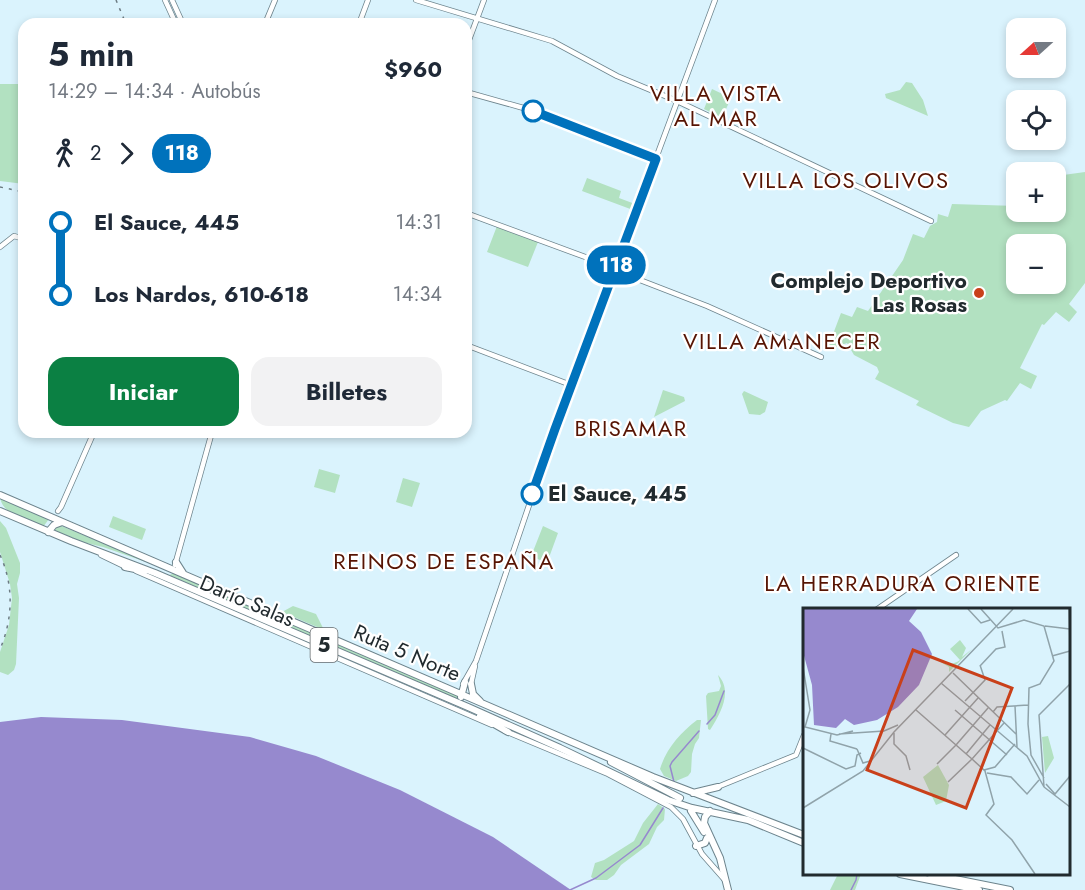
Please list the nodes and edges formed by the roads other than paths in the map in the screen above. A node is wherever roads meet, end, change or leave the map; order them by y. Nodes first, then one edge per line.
1 (165, 0) edge
2 (172, 0) edge
3 (275, 0) edge
4 (368, 0) edge
5 (416, 0) edge
6 (484, 0) edge
7 (715, 0) edge
8 (173, 18) edge
9 (180, 18) edge
10 (268, 18) edge
11 (361, 18) edge
12 (477, 19) junction
13 (472, 32) edge
14 (472, 94) edge
15 (677, 100) junction
16 (656, 159) junction
17 (472, 215) edge
18 (931, 221) dead end
19 (18, 237) edge
20 (0, 247) edge
21 (614, 269) junction
22 (472, 347) edge
23 (821, 357) dead end
24 (571, 385) junction
25 (90, 438) edge
26 (210, 438) edge
27 (0, 495) edge
28 (0, 504) edge
29 (57, 511) joint
30 (3, 513) edge
31 (46, 515) junction
32 (62, 522) junction
33 (48, 532) junction
34 (76, 543) junction
35 (956, 555) dead end
36 (176, 562) junction
37 (125, 567) junction
38 (172, 570) junction
39 (155, 573) junction
40 (186, 575) junction
41 (164, 576) junction
42 (877, 608) edge
43 (466, 684) junction
44 (449, 689) junction
45 (461, 694) junction
46 (482, 703) junction
47 (468, 707) junction
48 (508, 732) junction
49 (803, 738) edge
50 (597, 753) junction
51 (611, 774) junction
52 (718, 787) junction
53 (691, 793) junction
54 (700, 797) junction
55 (679, 801) junction
56 (718, 804) junction
57 (691, 811) dead end
58 (710, 811) junction
59 (803, 835) edge
60 (707, 838) junction
61 (803, 843) edge
62 (696, 846) junction
63 (909, 875) edge
64 (939, 875) edge
65 (725, 876) junction
66 (728, 890) edge
67 (979, 890) edge
68 (1007, 890) edge

1 - 8 street
2 - 9 street
3 - 10 street
4 - 11 street
5 - 12 street
6 - 12 street
7 - 15 street
12 - 13 street
12 - 15 street
14 - 16 street
15 - 16 street
15 - 18 street
16 - 21 street
17 - 21 street
19 - 20 street
21 - 23 street
21 - 24 street
22 - 24 street
24 - 43 street
25 - 29 street
26 - 36 street
27 - 31 highway, Ruta 5 Norte / 5
28 - 30 highway
29 - 31 highway
30 - 33 highway, Ruta 5 Norte / 5
31 - 32 highway, Ruta 5 Norte / 5
32 - 33 highway
32 - 38 highway, Ruta 5 Norte / 5
33 - 34 highway, Ruta 5 Norte / 5
34 - 37 street, Darío Salas
34 - 39 highway, Ruta 5 Norte / 5
35 - 42 street
36 - 38 street
36 - 40 highway
37 - 41 highway
37 - 48 street, Darío Salas
38 - 39 highway
38 - 40 highway, Ruta 5 Norte / 5
39 - 41 highway, Ruta 5 Norte / 5
40 - 44 highway, Ruta 5 Norte / 5
41 - 47 highway, Ruta 5 Norte / 5
43 - 44 highway
43 - 45 highway
43 - 46 highway
44 - 45 highway, Ruta 5 Norte / 5
45 - 46 highway, Ruta 5 Norte / 5
45 - 47 highway
46 - 50 highway, Ruta 5 Norte / 5
47 - 48 highway
47 - 51 highway, Ruta 5 Norte / 5
48 - 51 street, Darío Salas
49 - 52 street
50 - 53 highway, Ruta 5 Norte / 5
50 - 55 highway
51 - 55 highway, Ruta 5 Norte / 5
51 - 62 street, Darío Salas
52 - 53 highway
52 - 54 street
52 - 56 highway
53 - 54 highway, Ruta 5 Norte / 5
54 - 55 highway
54 - 56 highway, Ruta 5 Norte / 5
55 - 58 highway, Ruta 5 Norte / 5
56 - 59 highway, Ruta 5 Norte / 5
57 - 60 highway
58 - 61 highway, Ruta 5 Norte / 5
58 - 65 highway
60 - 62 highway
60 - 65 highway
62 - 66 street
63 - 67 highway
64 - 68 highway
65 - 66 highway

